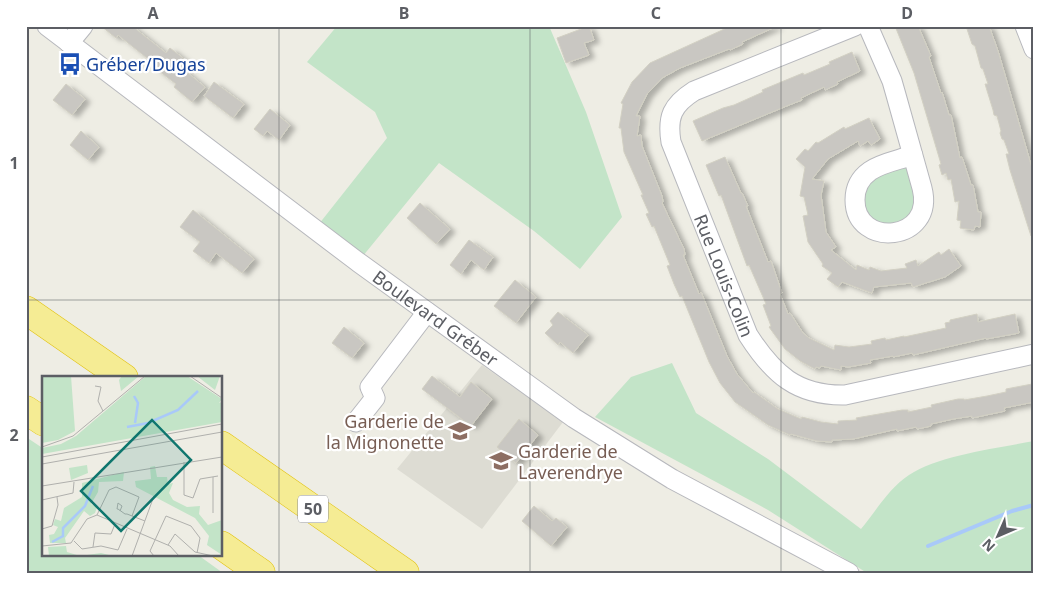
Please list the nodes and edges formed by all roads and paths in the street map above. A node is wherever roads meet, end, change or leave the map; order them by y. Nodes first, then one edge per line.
1 (47, 26) edge
2 (83, 26) edge
3 (855, 26) edge
4 (868, 26) edge
5 (1026, 26) edge
6 (69, 43) junction
7 (1034, 49) edge
8 (913, 155) dead end
9 (26, 310) edge
10 (427, 312) junction
11 (1034, 354) edge
12 (121, 376) edge
13 (26, 410) edge
14 (42, 421) edge
15 (356, 422) dead end
16 (222, 446) edge
17 (222, 546) edge
18 (261, 573) edge
19 (405, 573) edge
20 (849, 573) edge

1 - 6 street, Boulevard Gréber
2 - 6 street
3 - 11 street, Rue Louis-Colin
4 - 8 street
5 - 7 street
6 - 10 street, Boulevard Gréber
9 - 12 highway
10 - 15 street
10 - 20 street, Boulevard Gréber
13 - 14 highway
16 - 19 highway, 50
17 - 18 highway

